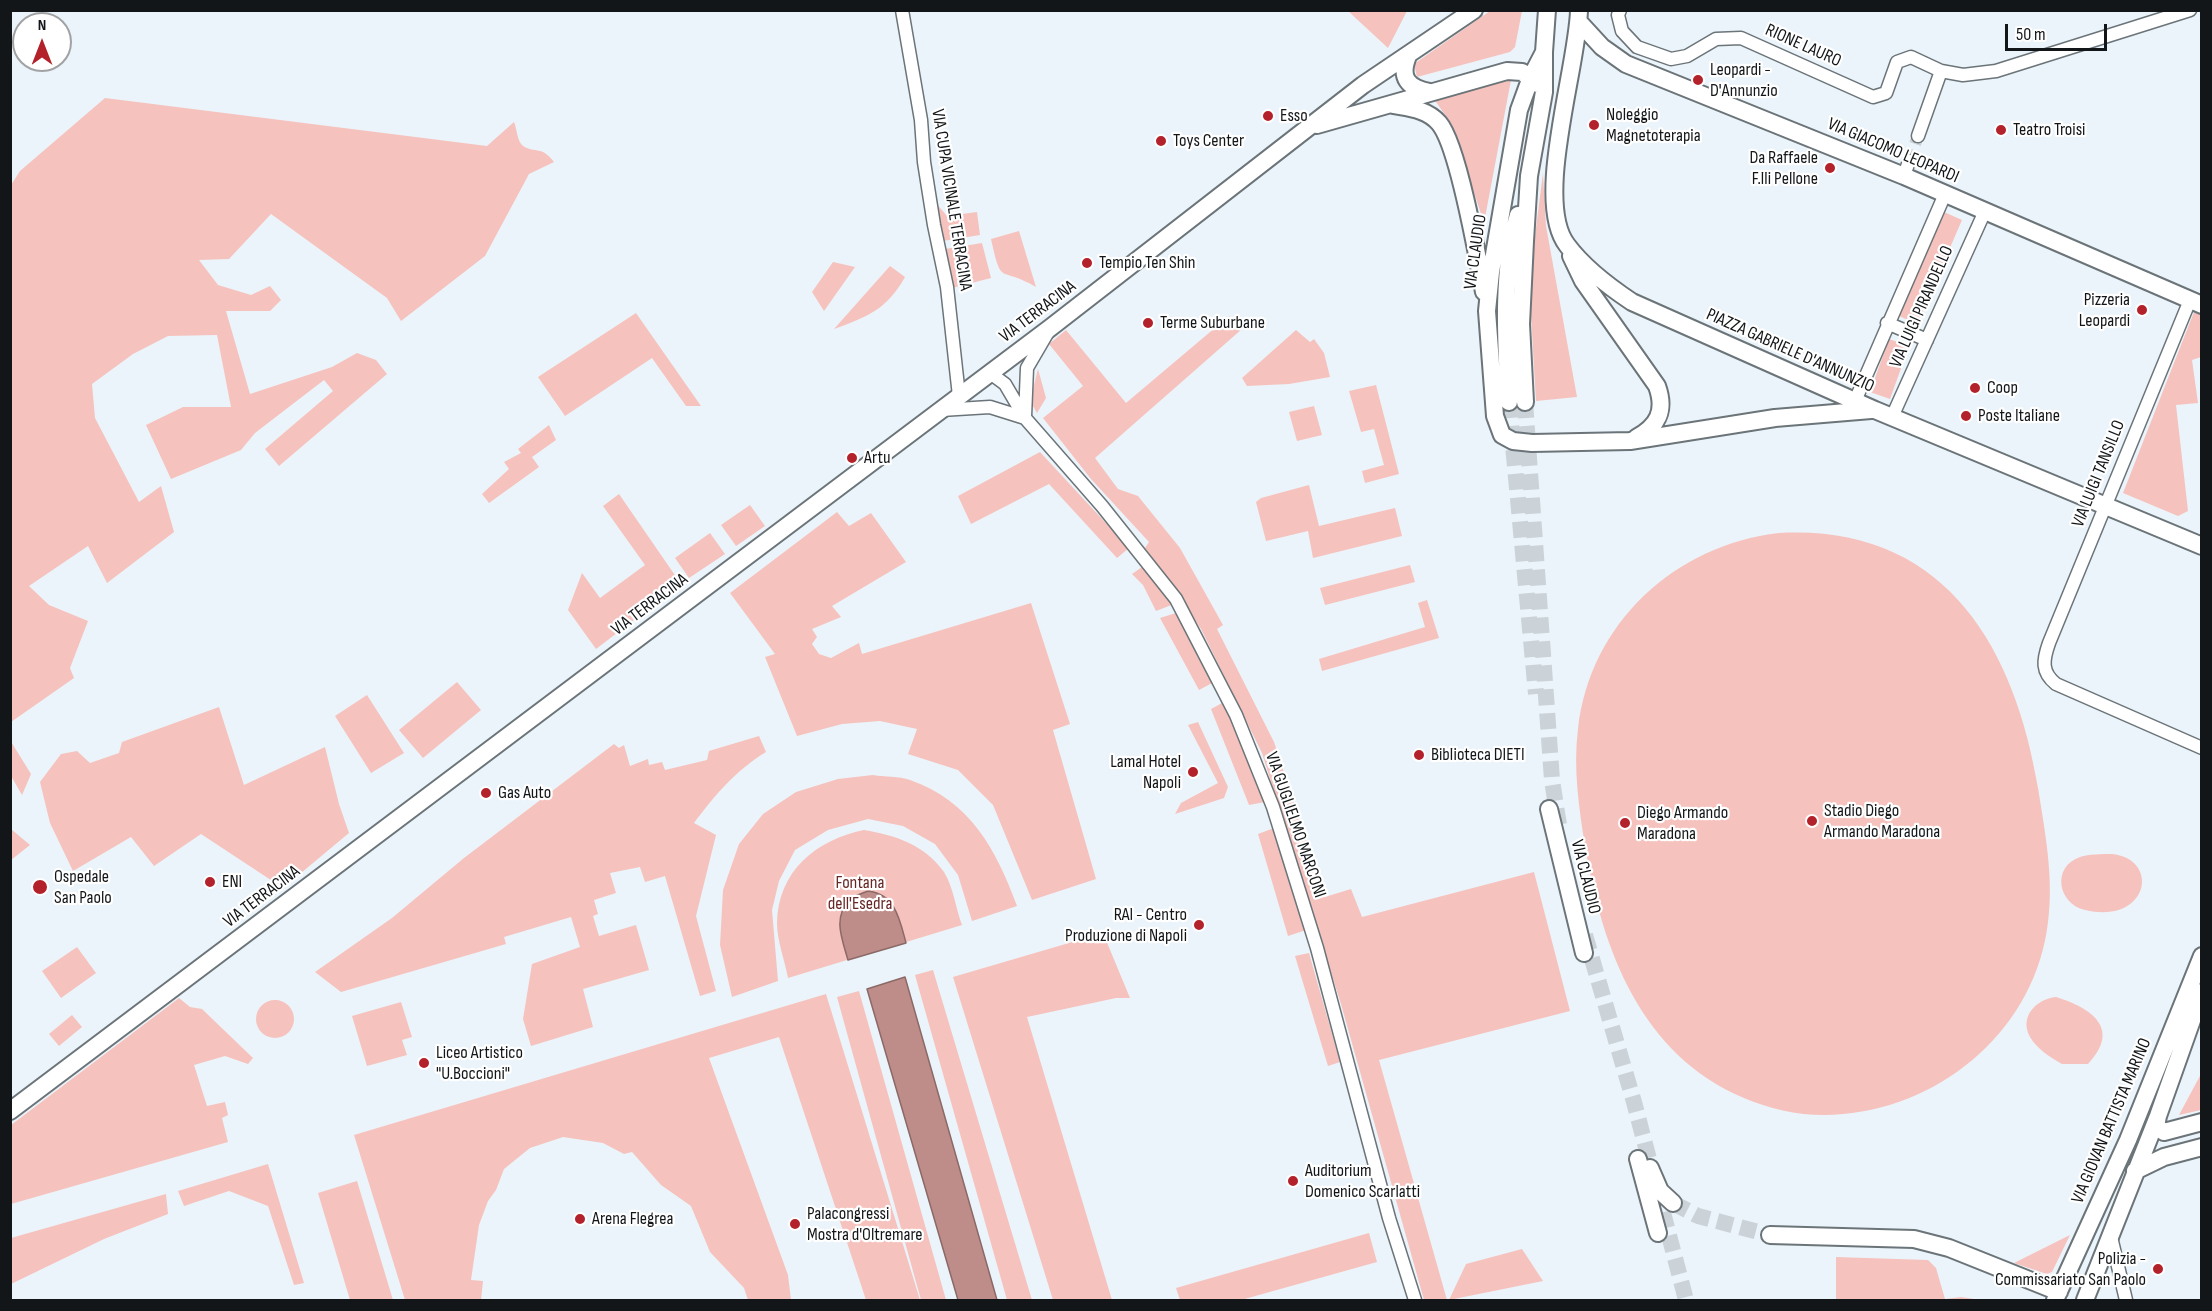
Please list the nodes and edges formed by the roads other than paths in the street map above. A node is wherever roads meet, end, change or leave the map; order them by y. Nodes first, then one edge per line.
1 (902, 10) edge
2 (1474, 10) edge
3 (1548, 10) edge
4 (1620, 10) edge
5 (2190, 10) edge
6 (1581, 14) edge
7 (1544, 52) junction
8 (1408, 56) junction
9 (1941, 70) junction
10 (1531, 77) junction
11 (1544, 92) junction
12 (1431, 93) junction
13 (1389, 104) junction
14 (1311, 127) junction
15 (1918, 136) tunnel mouth
16 (1945, 194) junction
17 (1984, 211) junction
18 (1565, 243) junction
19 (2196, 302) edge
20 (1487, 311) junction
21 (1887, 323) junction
22 (1050, 328) junction
23 (1927, 340) junction
24 (990, 373) junction
25 (959, 396) junction
26 (1855, 401) junction
27 (1517, 402) tunnel mouth
28 (941, 410) junction
29 (1875, 410) junction
30 (1892, 417) junction
31 (1025, 418) junction
32 (1502, 435) joint
33 (1630, 441) junction
34 (2106, 506) junction
35 (2202, 546) edge
36 (2202, 748) edge
37 (1549, 809) tunnel mouth
38 (1584, 953) tunnel mouth
39 (2202, 956) edge
40 (2200, 1000) edge
41 (10, 1111) edge
42 (2202, 1122) edge
43 (2161, 1124) junction
44 (2202, 1147) edge
45 (2135, 1171) junction
46 (1673, 1203) tunnel mouth
47 (1658, 1233) dead end
48 (1770, 1235) tunnel mouth
49 (2111, 1237) junction
50 (2057, 1296) edge
51 (1415, 1300) edge
52 (2085, 1300) edge
53 (2126, 1300) edge

1 - 25 street, VIA CUPA VICINALE TERRACINA
2 - 8 main road, VIA TERRACINA
3 - 7 main road, VIA CLAUDIO
4 - 9 street, RIONE LAURO
5 - 9 street, RIONE LAURO
6 - 16 main road, VIA GIACOMO LEOPARDI
6 - 18 main road
7 - 10 main road, VIA CLAUDIO
7 - 11 main road, VIA CLAUDIO
8 - 12 main road
8 - 14 main road, VIA TERRACINA
9 - 15 street
10 - 11 main road
10 - 12 main road, VIA TERRACINA
10 - 20 main road, VIA CLAUDIO
11 - 27 main road, VIA CLAUDIO
12 - 13 main road, VIA TERRACINA
13 - 14 main road, VIA TERRACINA
13 - 20 main road
14 - 22 main road, VIA TERRACINA
16 - 17 main road, VIA GIACOMO LEOPARDI
16 - 21 street, VIA LUIGI PIRANDELLO
17 - 19 main road, VIA GIACOMO LEOPARDI
17 - 23 street, VIA LUIGI PIRANDELLO
18 - 26 main road, PIAZZA GABRIELE D'ANNUNZIO
18 - 33 main road
19 - 34 street, VIA LUIGI TANSILLO
20 - 32 main road, VIA CLAUDIO
21 - 23 street
21 - 26 street, VIA LUIGI PIRANDELLO
22 - 24 main road, VIA TERRACINA
22 - 31 street
23 - 30 street, VIA LUIGI PIRANDELLO
24 - 25 main road, VIA TERRACINA
24 - 31 street, VIA GUGLIELMO MARCONI
25 - 28 main road, VIA TERRACINA
26 - 29 main road, PIAZZA GABRIELE D'ANNUNZIO
28 - 31 street
28 - 41 main road, VIA TERRACINA
29 - 30 main road
29 - 33 main road, PIAZZA GABRIELE D'ANNUNZIO
30 - 34 main road
31 - 51 street, VIA GUGLIELMO MARCONI
32 - 33 main road, PIAZZA GABRIELE D'ANNUNZIO
34 - 35 main road
34 - 36 street, VIA LUIGI TANSILLO
37 - 38 main road, VIA CLAUDIO
39 - 50 main road, VIA GIOVAN BATTISTA MARINO
40 - 43 main road, VIA GIOVAN BATTISTA MARINO
42 - 43 main road
43 - 45 main road, VIA GIOVAN BATTISTA MARINO
44 - 45 main road
45 - 49 main road, VIA GIOVAN BATTISTA MARINO
46 - 47 main road
48 - 50 main road
49 - 52 main road, VIA GIOVAN BATTISTA MARINO
49 - 53 street

